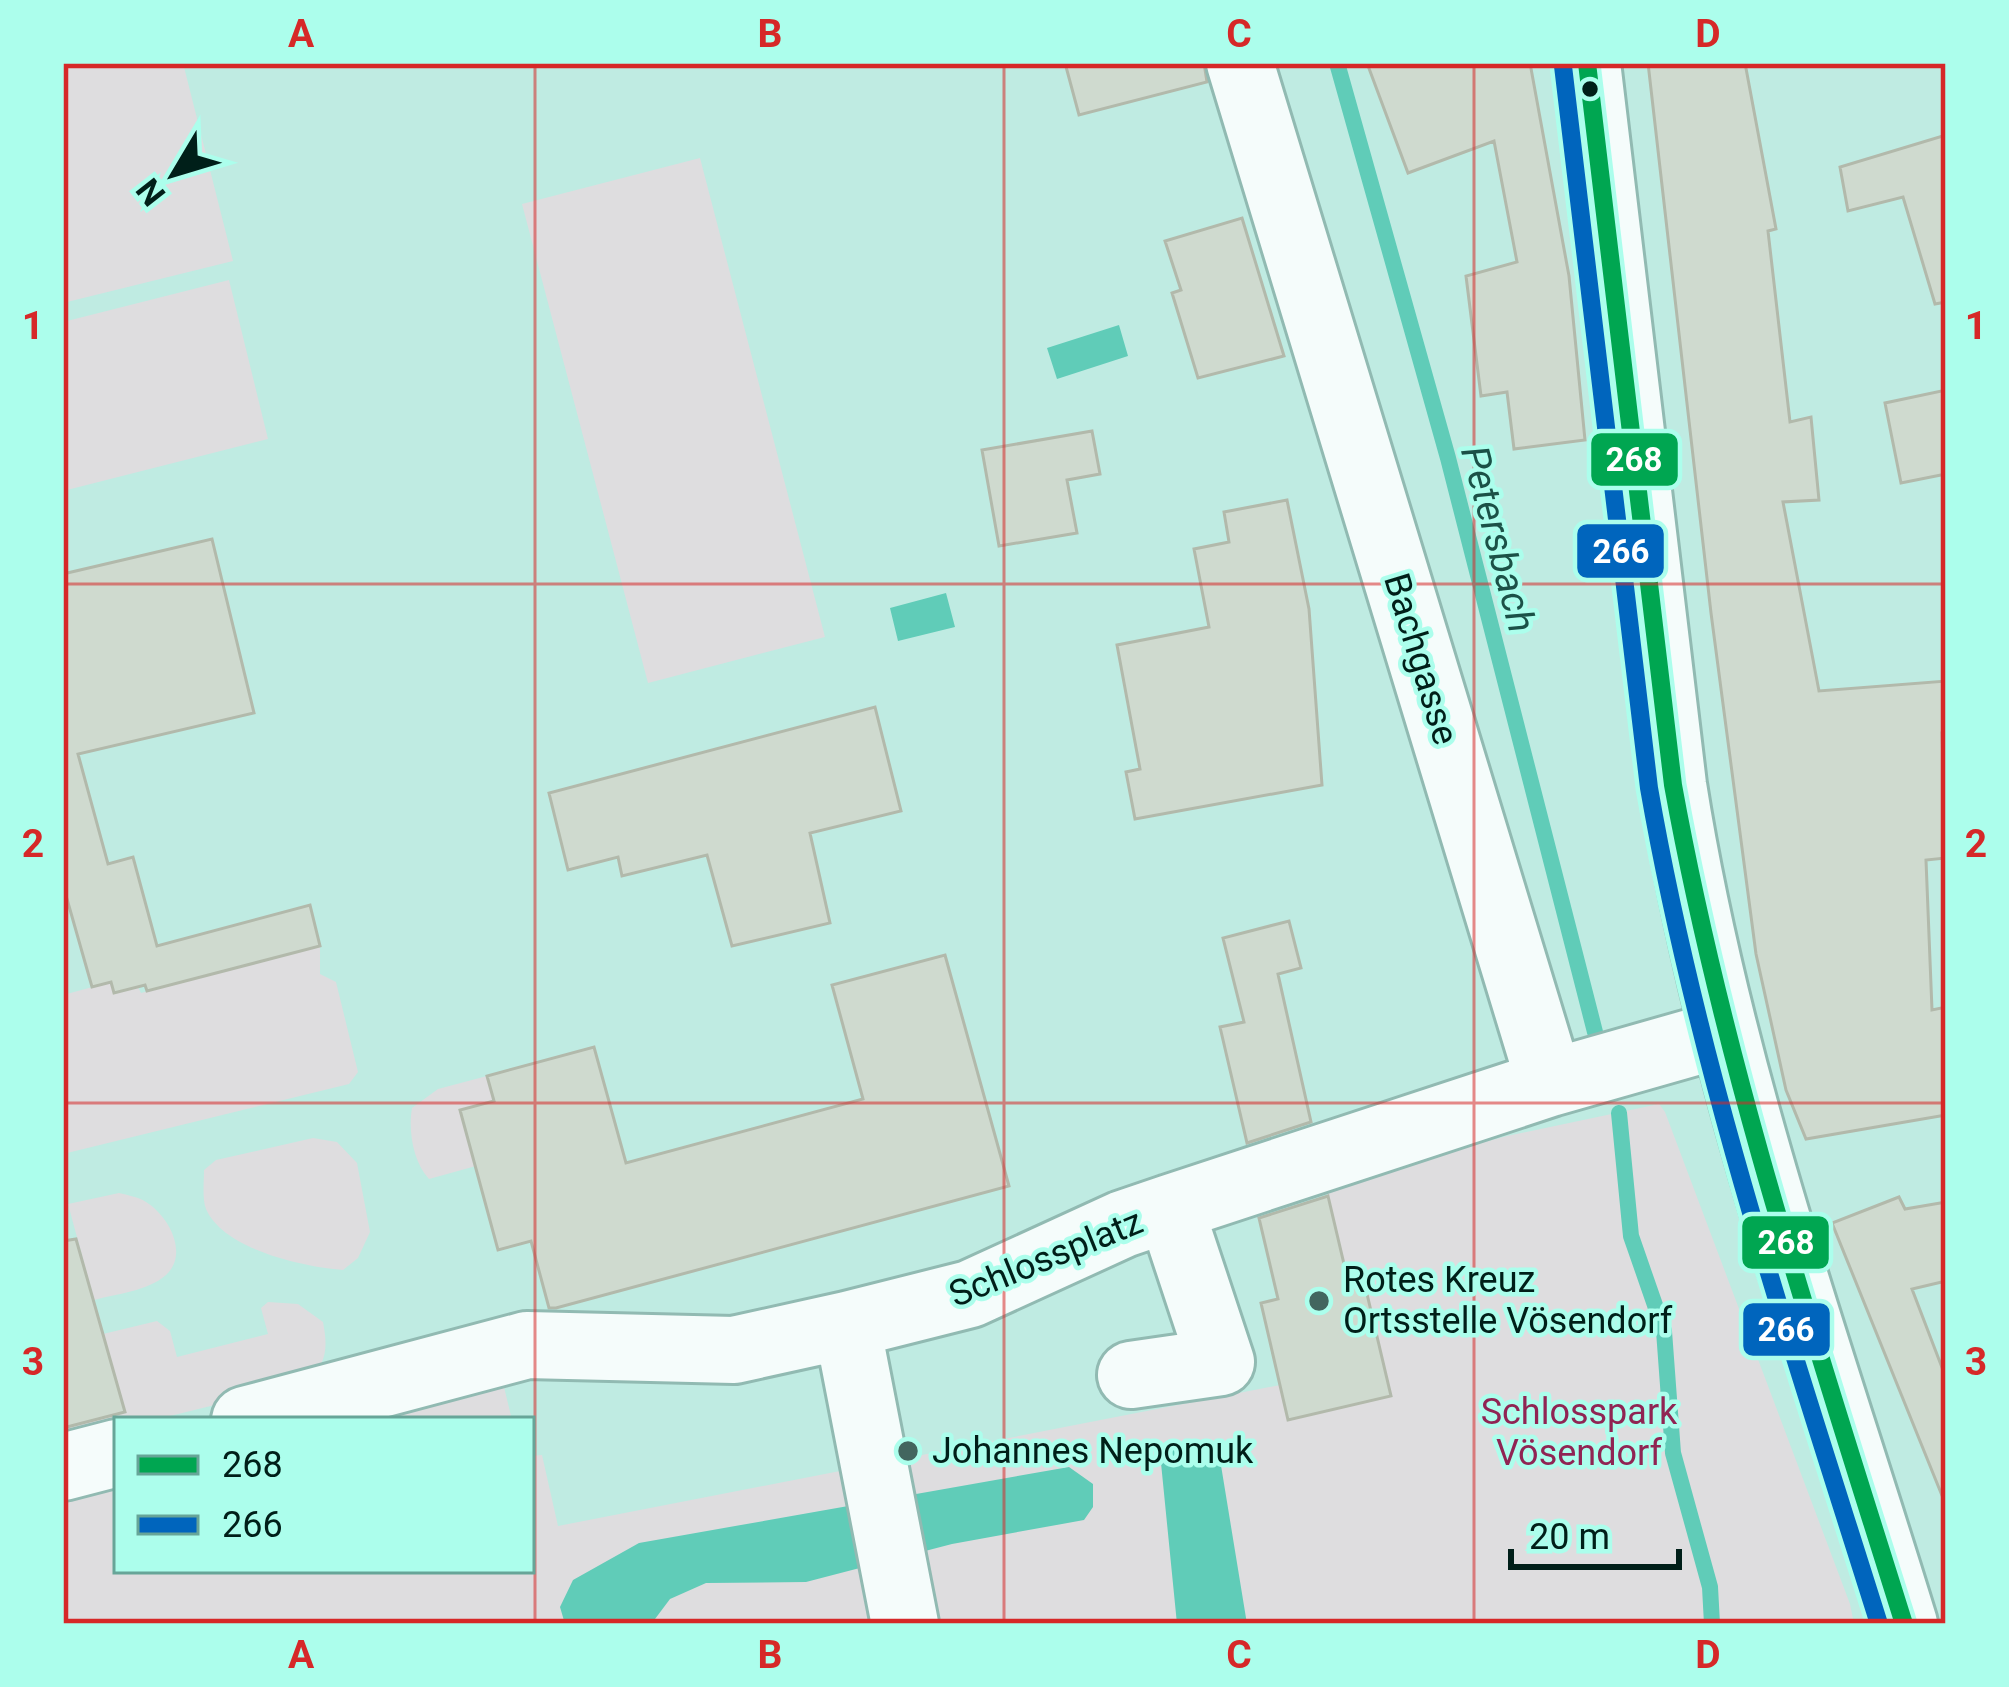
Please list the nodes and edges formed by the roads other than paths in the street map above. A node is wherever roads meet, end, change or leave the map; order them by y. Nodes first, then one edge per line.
1 (1240, 63) edge
2 (1587, 63) edge
3 (1722, 1034) junction
4 (1550, 1084) junction
5 (1170, 1208) junction
6 (847, 1325) junction
7 (1131, 1376) dead end
8 (255, 1417) edge
9 (114, 1454) edge
10 (63, 1467) edge
11 (905, 1624) edge
12 (1904, 1624) edge

1 - 4 street, Bachgasse
2 - 3 street
3 - 4 street
3 - 12 street
4 - 5 street, Schlossplatz
5 - 6 street, Schlossplatz
5 - 7 street
6 - 8 street, Schlossplatz
6 - 11 street
9 - 10 street

